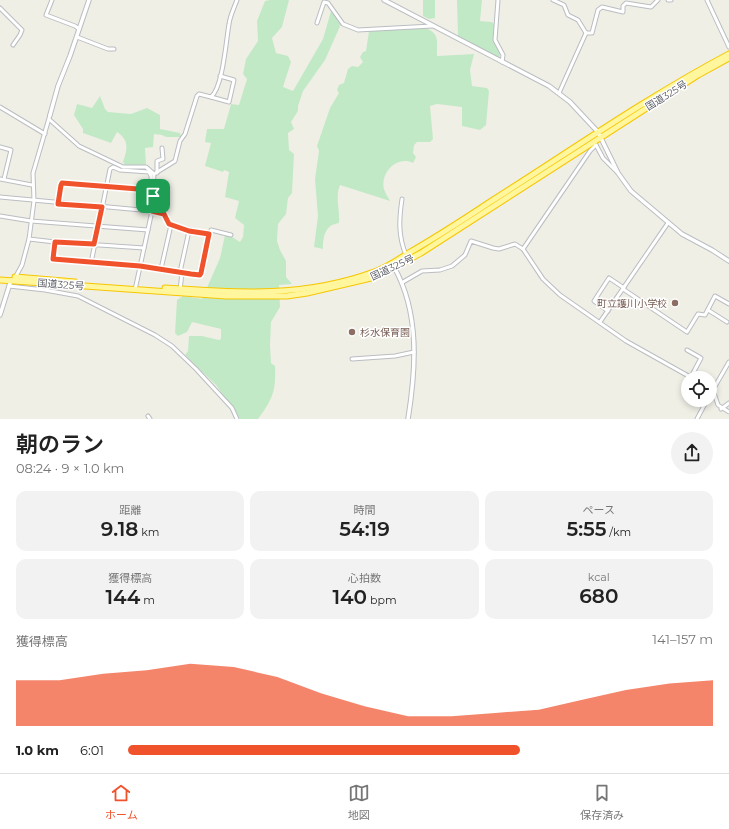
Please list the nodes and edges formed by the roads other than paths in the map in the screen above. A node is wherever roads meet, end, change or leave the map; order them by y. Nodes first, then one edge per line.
1 (52, 0) edge
2 (89, 0) edge
3 (237, 0) edge
4 (384, 0) edge
5 (498, 0) edge
6 (553, 0) edge
7 (658, 0) edge
8 (707, 0) edge
9 (328, 1) edge
10 (0, 8) edge
11 (316, 23) dead end
12 (432, 26) junction
13 (79, 29) junction
14 (586, 34) junction
15 (77, 37) junction
16 (13, 45) dead end
17 (729, 47) edge
18 (114, 49) dead end
19 (729, 54) edge
20 (729, 58) edge
21 (502, 62) junction
22 (220, 76) junction
23 (559, 93) junction
24 (210, 97) junction
25 (0, 107) edge
26 (50, 115) joint
27 (50, 120) junction
28 (45, 134) junction
29 (598, 138) junction
30 (0, 147) edge
31 (162, 148) dead end
32 (156, 173) junction
33 (618, 173) junction
34 (2, 179) edge
35 (32, 185) junction
36 (105, 188) junction
37 (151, 190) junction
38 (153, 196) junction
39 (0, 197) edge
40 (402, 199) dead end
41 (34, 202) junction
42 (58, 204) junction
43 (102, 207) junction
44 (152, 211) junction
45 (0, 216) edge
46 (31, 221) junction
47 (668, 223) junction
48 (171, 225) junction
49 (98, 226) junction
50 (213, 226) dead end
51 (148, 230) junction
52 (189, 231) junction
53 (210, 232) junction
54 (231, 235) dead end
55 (30, 239) junction
56 (55, 242) junction
57 (94, 244) junction
58 (144, 248) junction
59 (523, 249) junction
60 (406, 255) junction
61 (729, 261) edge
62 (91, 263) junction
63 (140, 266) junction
64 (394, 266) junction
65 (161, 269) junction
66 (181, 272) junction
67 (0, 278) edge
68 (13, 278) junction
69 (403, 282) junction
70 (9, 286) junction
71 (135, 288) junction
72 (624, 288) junction
73 (180, 291) junction
74 (729, 304) edge
75 (708, 310) junction
76 (608, 311) junction
77 (0, 315) edge
78 (600, 322) junction
79 (727, 322) dead end
80 (687, 350) dead end
81 (414, 352) junction
82 (352, 359) dead end
83 (729, 362) edge
84 (694, 371) edge
85 (681, 372) edge
86 (717, 381) edge
87 (717, 403) edge
88 (729, 404) edge
89 (703, 407) edge
90 (721, 409) junction
91 (729, 412) edge
92 (238, 419) edge
93 (408, 419) edge
94 (697, 419) edge

1 - 13 street
2 - 13 street
3 - 22 street
4 - 12 street
5 - 21 street
6 - 14 street
7 - 14 street
8 - 17 street
9 - 11 street
9 - 12 street
10 - 16 street
12 - 21 street
13 - 15 street
14 - 23 street
15 - 18 street
15 - 26 street
19 - 29 highway, 国道325号
20 - 29 highway, 国道325号
21 - 23 street
22 - 24 street
22 - 24 street
23 - 29 street
24 - 32 street
25 - 28 street
26 - 27 street
27 - 28 street
27 - 32 street
28 - 35 street
29 - 33 street
29 - 33 street
29 - 59 street
29 - 60 highway, 国道325号
29 - 64 highway, 国道325号
30 - 34 street
31 - 32 street
32 - 38 street
33 - 47 street
34 - 35 street
35 - 41 street
36 - 37 street
36 - 37 street
36 - 42 street
36 - 43 street
37 - 38 street
38 - 44 street
39 - 41 street
40 - 60 street
41 - 42 street
41 - 46 street
42 - 43 street
43 - 44 street
43 - 49 street
44 - 48 street
44 - 51 street
45 - 46 street
46 - 49 street
46 - 55 street
47 - 61 street
47 - 72 street
48 - 52 street
48 - 65 street
49 - 51 street
49 - 57 street
50 - 53 street
51 - 58 street
52 - 53 street
52 - 66 street
53 - 54 street
53 - 66 street
55 - 56 street
55 - 68 street
56 - 57 street
56 - 62 street
57 - 58 street
57 - 62 street
58 - 63 street
59 - 69 street
59 - 78 street
60 - 64 highway, 国道325号
62 - 63 street
63 - 65 street
63 - 71 street
64 - 69 street
64 - 73 highway, 国道325号
65 - 66 street
66 - 73 street
67 - 68 highway, 国道325号
68 - 70 street
68 - 71 highway, 国道325号
69 - 81 street
70 - 77 street
70 - 92 street
71 - 73 highway, 国道325号
72 - 75 street
72 - 76 street
72 - 76 street
74 - 75 street
75 - 79 street
76 - 78 street
78 - 85 street
80 - 84 street
81 - 82 street
81 - 93 street
83 - 86 street
87 - 90 street
88 - 90 street
89 - 94 street
90 - 91 street

